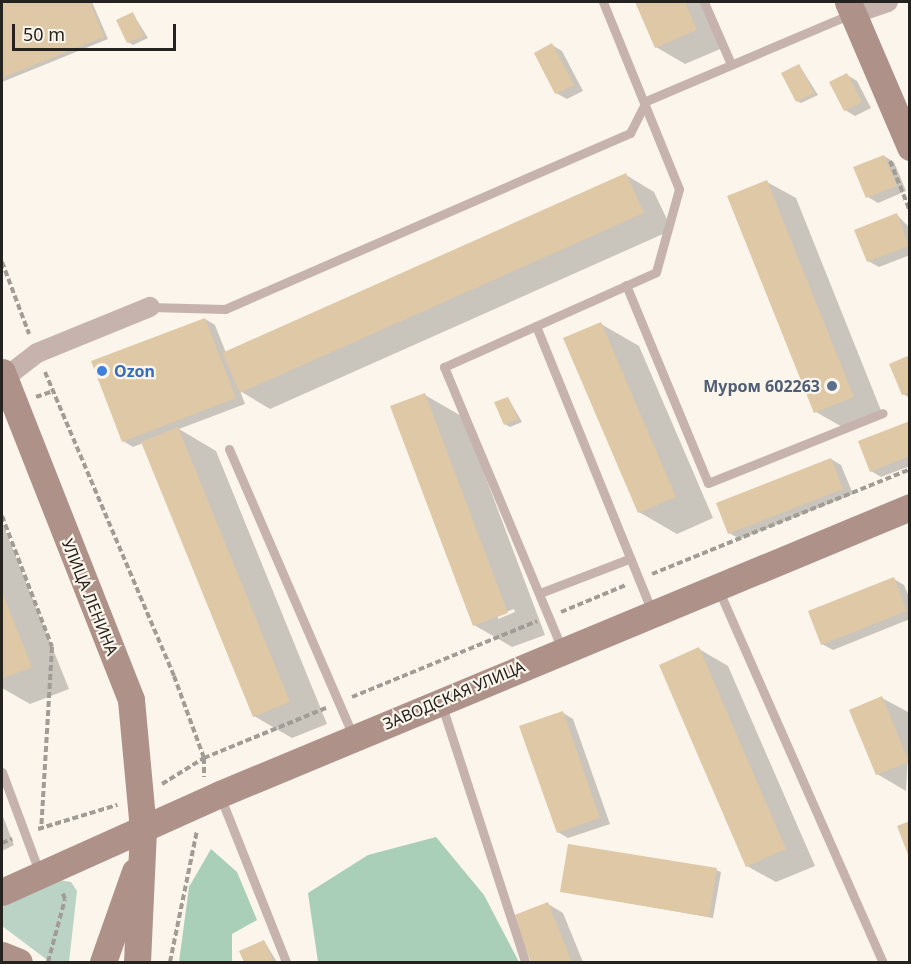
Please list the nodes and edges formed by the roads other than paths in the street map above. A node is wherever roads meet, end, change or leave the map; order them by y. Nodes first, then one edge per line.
1 (603, 2) edge
2 (704, 2) edge
3 (888, 2) edge
4 (851, 8) edge
5 (731, 64) junction
6 (646, 101) junction
7 (909, 147) edge
8 (626, 285) junction
9 (150, 307) joint
10 (536, 326) junction
11 (2, 377) edge
12 (883, 413) dead end
13 (229, 449) dead end
14 (909, 507) edge
15 (631, 558) junction
16 (716, 586) junction
17 (540, 593) junction
18 (652, 612) junction
19 (562, 650) junction
20 (441, 701) junction
21 (354, 738) junction
22 (2, 772) edge
23 (212, 797) junction
24 (143, 842) junction
25 (40, 875) junction
26 (2, 892) edge
27 (2, 955) edge
28 (105, 957) edge
29 (137, 962) edge
30 (19, 963) edge
31 (286, 963) edge
32 (525, 963) edge
33 (883, 963) edge

1 - 6 lane
2 - 5 lane
3 - 4 street
4 - 5 lane
4 - 7 street
5 - 6 lane
6 - 8 lane
6 - 9 lane
8 - 10 lane
8 - 12 lane
9 - 11 street
10 - 15 lane
10 - 17 lane
11 - 24 street, УЛИЦА ЛЕНИНА
13 - 21 lane
14 - 16 street, ЗАВОДСКАЯ УЛИЦА
15 - 17 lane
15 - 18 lane
16 - 18 street, ЗАВОДСКАЯ УЛИЦА
16 - 33 lane
17 - 19 lane
18 - 19 street, ЗАВОДСКАЯ УЛИЦА
19 - 20 street, ЗАВОДСКАЯ УЛИЦА
20 - 21 street, ЗАВОДСКАЯ УЛИЦА
20 - 32 lane
21 - 23 street, ЗАВОДСКАЯ УЛИЦА
22 - 25 lane
23 - 24 street, ЗАВОДСКАЯ УЛИЦА
23 - 31 lane
24 - 25 street, ЗАВОДСКАЯ УЛИЦА
24 - 28 street
24 - 29 street, УЛИЦА ЛЕНИНА
25 - 26 street, ЗАВОДСКАЯ УЛИЦА
27 - 30 street
28 - 29 street

